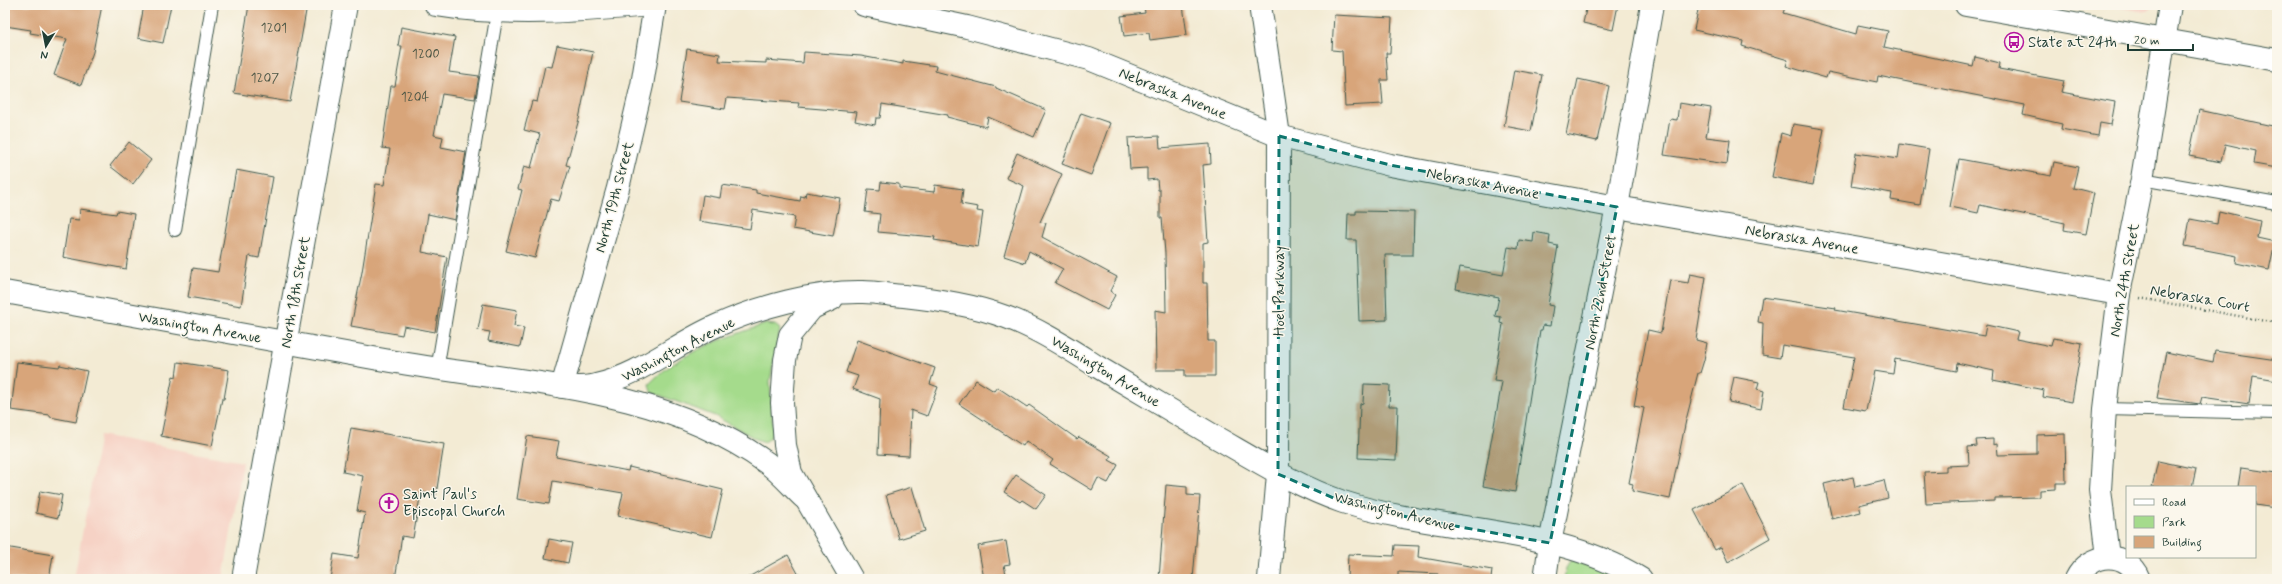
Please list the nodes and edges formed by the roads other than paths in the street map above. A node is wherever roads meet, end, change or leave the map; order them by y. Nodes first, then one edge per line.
1 (212, 5) edge
2 (346, 5) edge
3 (436, 5) edge
4 (650, 5) edge
5 (655, 5) edge
6 (864, 5) edge
7 (1260, 5) edge
8 (1652, 5) edge
9 (1966, 5) edge
10 (2170, 5) edge
11 (497, 13) junction
12 (2164, 39) junction
13 (2277, 60) edge
14 (1279, 136) junction
15 (2142, 179) junction
16 (2277, 203) edge
17 (1617, 207) junction
18 (175, 230) dead end
19 (5, 292) edge
20 (863, 292) junction
21 (2119, 294) junction
22 (286, 343) junction
23 (437, 370) junction
24 (562, 387) junction
25 (2105, 409) junction
26 (2277, 413) edge
27 (1278, 474) junction
28 (804, 498) junction
29 (1550, 543) junction
30 (2108, 557) junction
31 (243, 579) edge
32 (852, 579) edge
33 (1269, 579) edge
34 (1545, 579) edge
35 (1641, 579) edge
36 (2076, 579) edge
37 (2139, 579) edge

1 - 18 lane
2 - 22 street, North 18th Street
3 - 11 street
4 - 11 street
5 - 24 street, North 19th Street
6 - 14 street, Nebraska Avenue
7 - 14 street, Hoel Parkway
8 - 17 street, North 22nd Street
9 - 12 street
10 - 12 street, North 24th Street
11 - 23 lane
12 - 13 street
12 - 15 street, North 24th Street
14 - 17 street, Nebraska Avenue
14 - 27 street, Hoel Parkway
15 - 16 lane
15 - 21 street, North 24th Street
17 - 21 street, Nebraska Avenue
17 - 29 street, North 22nd Street
19 - 22 street, Washington Avenue
20 - 24 street, Washington Avenue
20 - 27 street, Washington Avenue
20 - 28 street
21 - 25 street, North 24th Street
22 - 23 street, Washington Avenue
22 - 31 street, North 18th Street
23 - 24 street, Washington Avenue
24 - 28 street, Washington Avenue
25 - 26 lane
25 - 30 street, North 24th Street
27 - 29 street, Washington Avenue
27 - 33 street, Hoel Parkway
28 - 32 street
29 - 34 street, North 22nd Street
29 - 35 street, Washington Avenue
30 - 36 street
30 - 37 street

